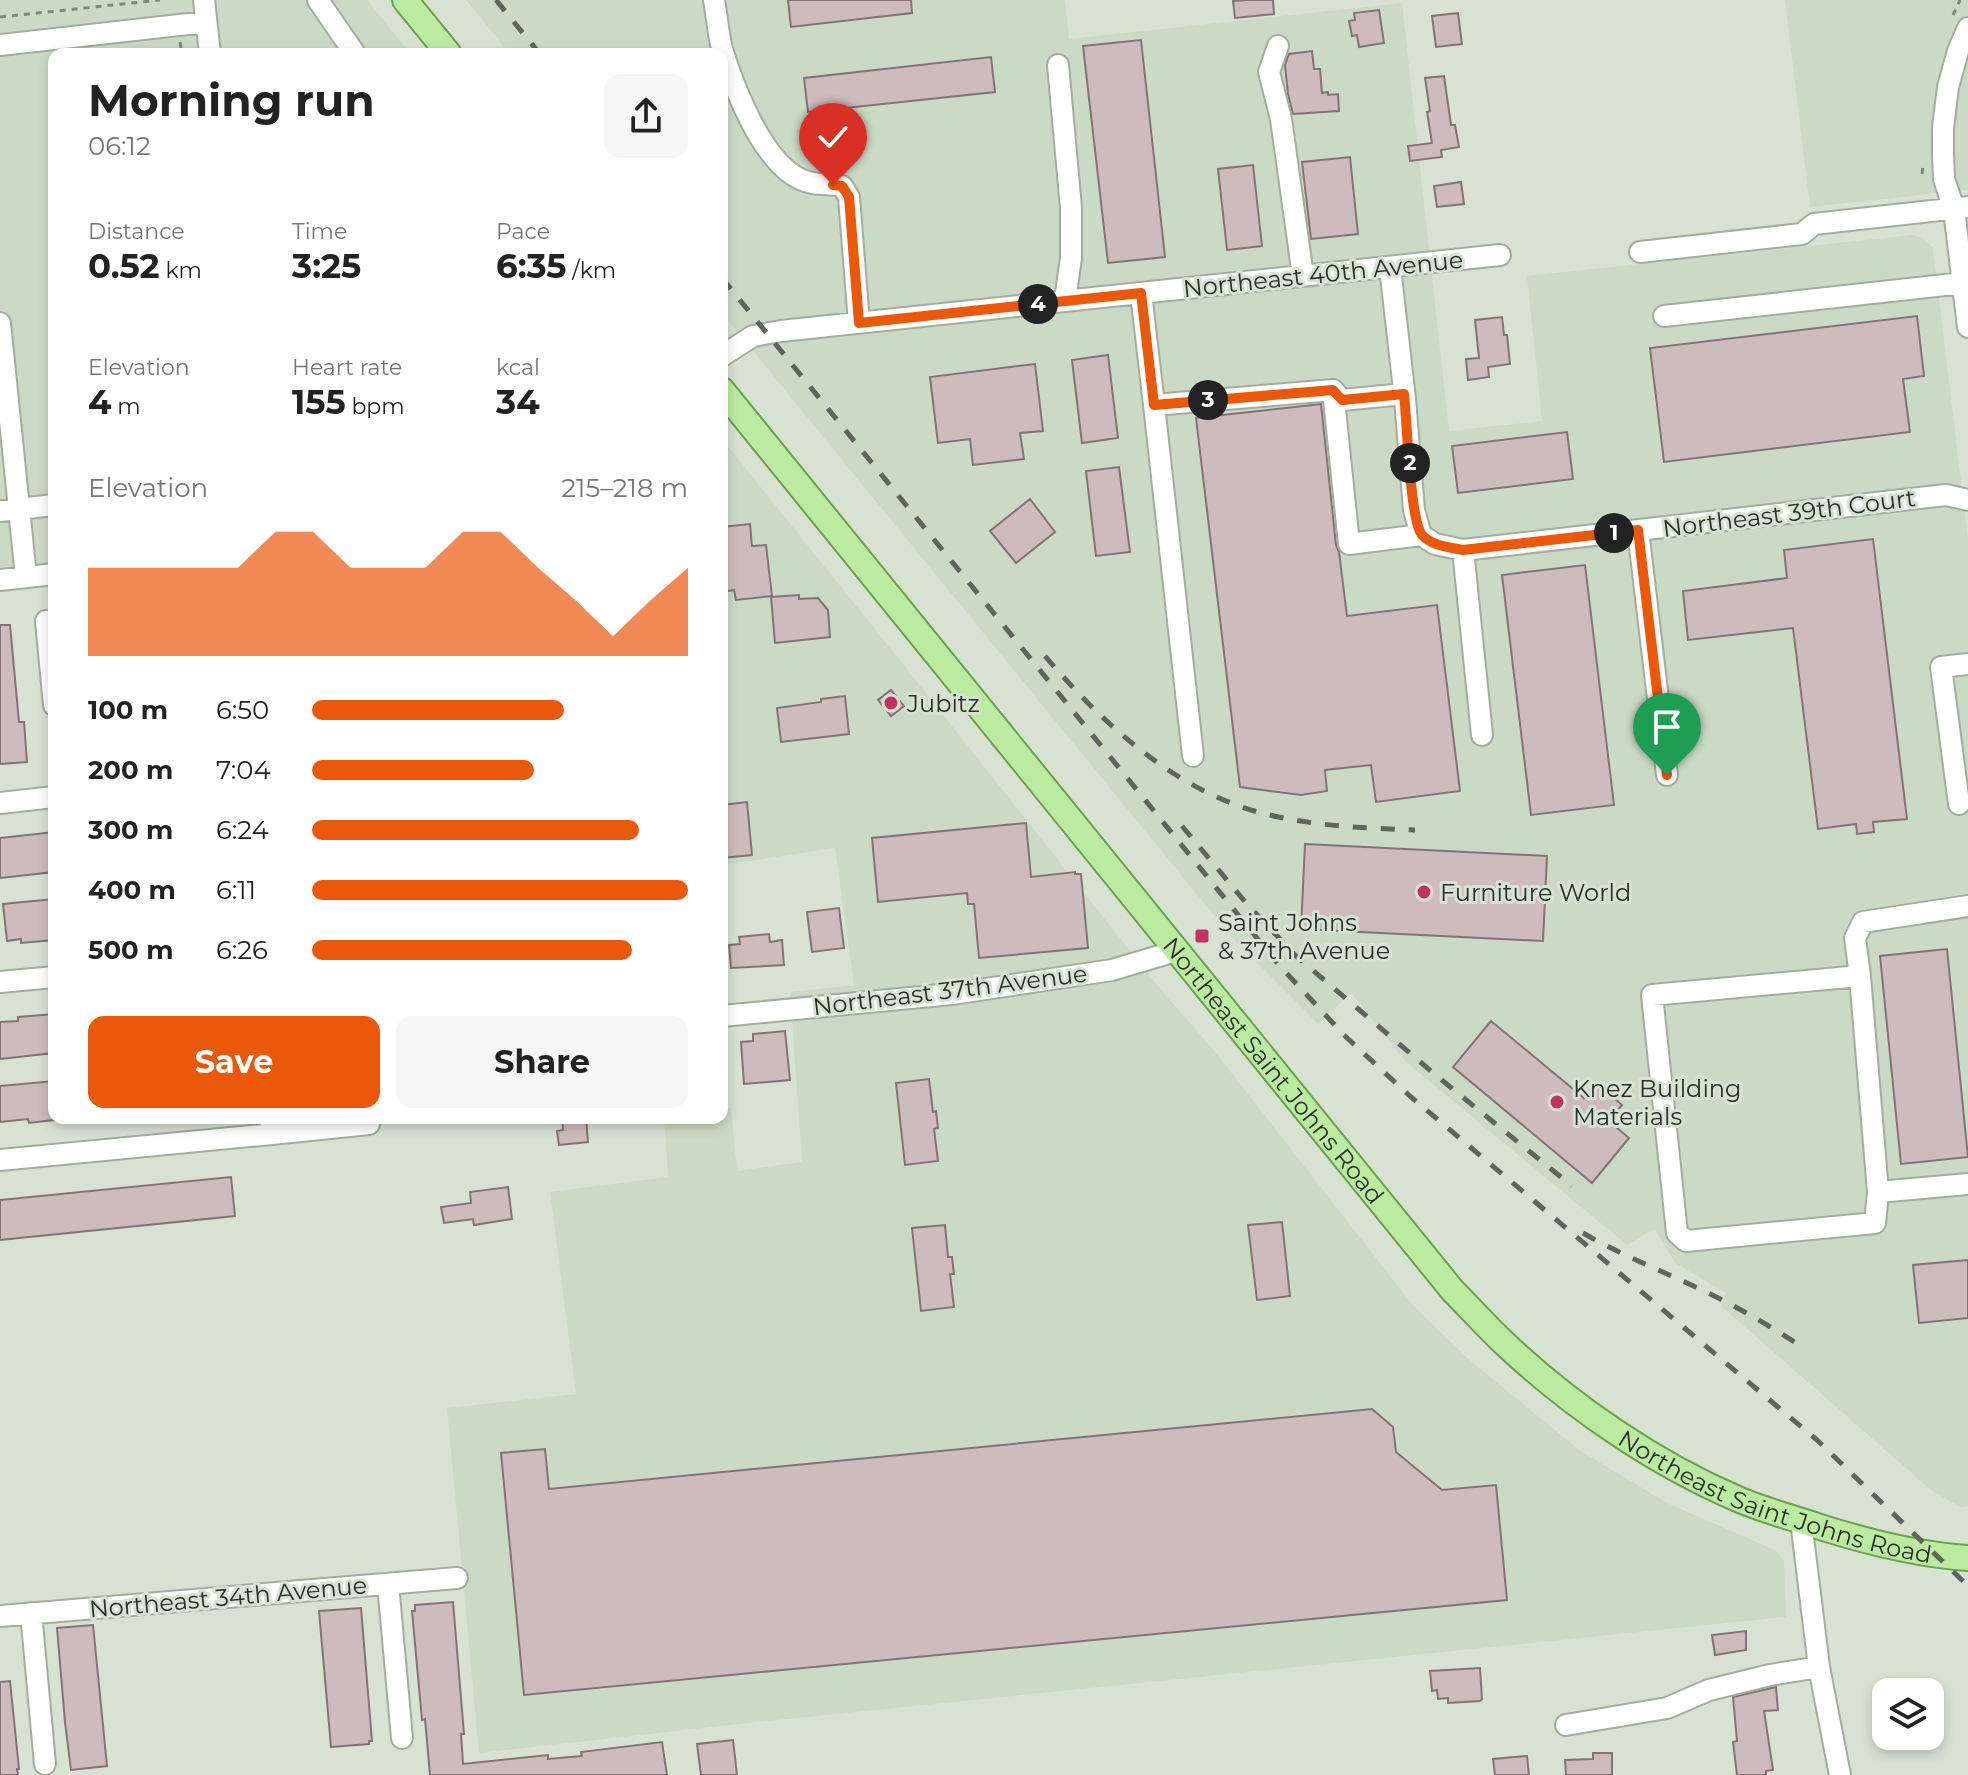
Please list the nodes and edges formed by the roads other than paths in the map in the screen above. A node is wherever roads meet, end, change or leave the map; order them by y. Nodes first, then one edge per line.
1 (204, 0) edge
2 (318, 0) edge
3 (405, 0) edge
4 (714, 0) edge
5 (206, 22) junction
6 (1968, 28) edge
7 (0, 45) edge
8 (1278, 46) dead end
9 (209, 48) edge
10 (351, 48) edge
11 (444, 48) edge
12 (722, 48) edge
13 (728, 63) edge
14 (1058, 65) dead end
15 (1961, 208) edge
16 (1640, 252) dead end
17 (1500, 255) dead end
18 (1390, 267) junction
19 (1303, 276) junction
20 (1963, 283) junction
21 (1141, 293) junction
22 (1065, 300) junction
23 (1664, 316) dead end
24 (0, 323) edge
25 (859, 323) junction
26 (1968, 327) edge
27 (728, 352) edge
28 (1333, 390) junction
29 (1404, 394) junction
30 (728, 397) edge
31 (1154, 405) junction
32 (1968, 500) edge
33 (48, 506) edge
34 (10, 510) edge
35 (1638, 530) junction
36 (1421, 535) junction
37 (1463, 550) junction
38 (48, 575) edge
39 (26, 577) junction
40 (0, 580) edge
41 (46, 621) dead end
42 (48, 642) edge
43 (1968, 664) edge
44 (1482, 735) dead end
45 (1193, 756) dead end
46 (1667, 775) dead end
47 (48, 798) edge
48 (0, 803) edge
49 (1959, 804) dead end
50 (1968, 906) edge
51 (1176, 951) junction
52 (1860, 976) junction
53 (48, 978) edge
54 (0, 982) edge
55 (728, 1015) edge
56 (369, 1124) dead end
57 (271, 1126) edge
58 (0, 1160) edge
59 (1968, 1184) edge
60 (1878, 1192) junction
61 (1801, 1521) junction
62 (1968, 1558) edge
63 (457, 1578) dead end
64 (388, 1584) junction
65 (31, 1613) junction
66 (0, 1616) edge
67 (1819, 1667) junction
68 (1566, 1725) dead end
69 (402, 1738) dead end
70 (45, 1764) dead end
71 (1840, 1775) edge

1 - 5 street
2 - 10 street
3 - 11 main road
4 - 12 street
5 - 7 street
5 - 9 street
6 - 15 street
8 - 19 street
13 - 25 street
14 - 22 street
15 - 16 street
15 - 20 street
17 - 18 street, Northeast 40th Avenue
18 - 19 street, Northeast 40th Avenue
18 - 29 street
19 - 21 street, Northeast 40th Avenue
20 - 23 street
20 - 26 street
21 - 22 street, Northeast 40th Avenue
21 - 31 street
22 - 25 street, Northeast 40th Avenue
24 - 34 street
25 - 27 street, Northeast 40th Avenue
28 - 29 street
28 - 31 street
28 - 36 street
29 - 36 street
30 - 51 main road, Northeast Saint Johns Road
31 - 45 street
32 - 35 street, Northeast 39th Court
33 - 34 street
34 - 39 street
35 - 37 street, Northeast 39th Court
35 - 46 street
36 - 37 street, Northeast 39th Court
37 - 44 street
38 - 39 street
39 - 40 street
41 - 42 street
43 - 49 street
47 - 48 street
50 - 52 street
51 - 55 street, Northeast 37th Avenue
51 - 61 main road, Northeast Saint Johns Road
52 - 60 street
52 - 60 street
53 - 54 street
56 - 57 street
57 - 58 street
59 - 60 street
61 - 62 main road, Northeast Saint Johns Road
61 - 67 street
63 - 64 street, Northeast 34th Avenue
64 - 65 street, Northeast 34th Avenue
64 - 69 street
65 - 66 street, Northeast 34th Avenue
65 - 70 street
67 - 68 street
67 - 71 street

